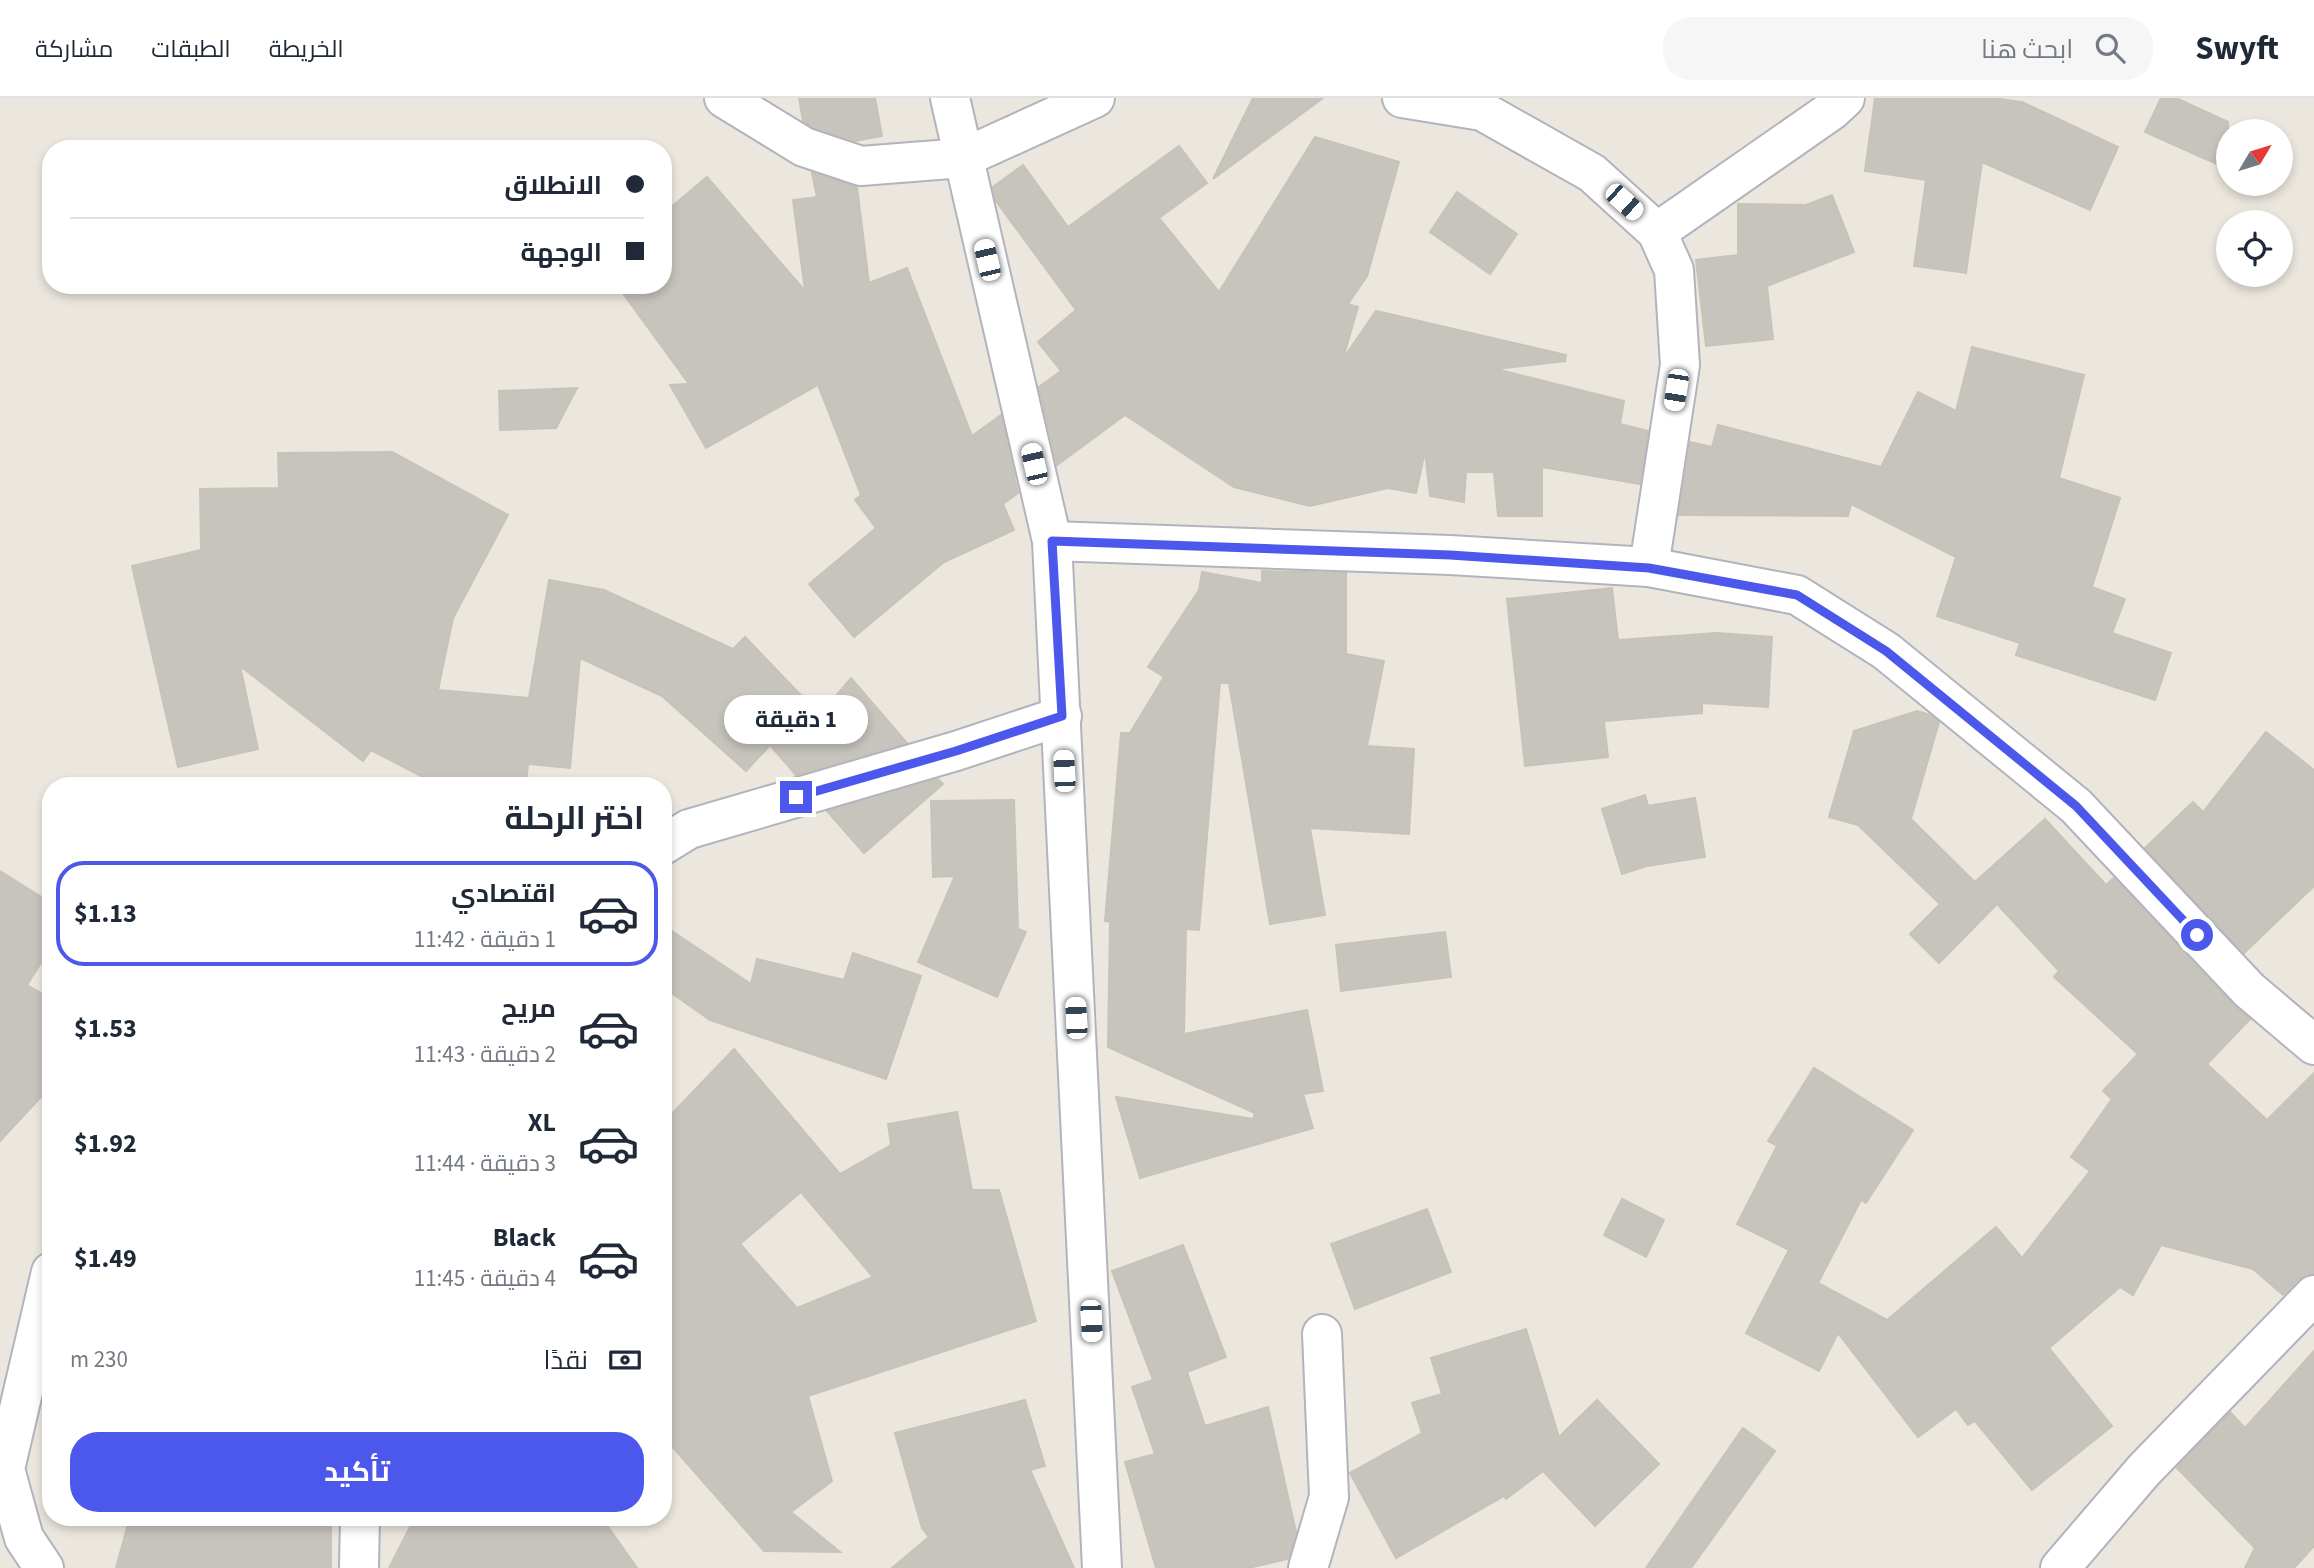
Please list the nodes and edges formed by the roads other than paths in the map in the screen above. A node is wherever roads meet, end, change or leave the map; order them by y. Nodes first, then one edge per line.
1 (724, 98) edge
2 (950, 98) edge
3 (1095, 98) edge
4 (1402, 98) edge
5 (1844, 98) edge
6 (963, 158) junction
7 (1657, 232) junction
8 (1052, 541) junction
9 (1649, 568) junction
10 (1062, 716) junction
11 (672, 839) edge
12 (2314, 1045) edge
13 (2314, 1296) edge
14 (42, 1311) edge
15 (1322, 1334) dead end
16 (360, 1526) edge
17 (23, 1547) edge
18 (359, 1568) edge
19 (1102, 1568) edge
20 (1308, 1568) edge
21 (2060, 1568) edge

1 - 6 street
2 - 6 street
3 - 6 street
4 - 7 street
5 - 7 street
6 - 8 street
7 - 9 street
8 - 9 street
8 - 10 street
9 - 12 street
10 - 11 street
10 - 19 street
13 - 21 street
14 - 17 street
15 - 20 street
16 - 18 street

